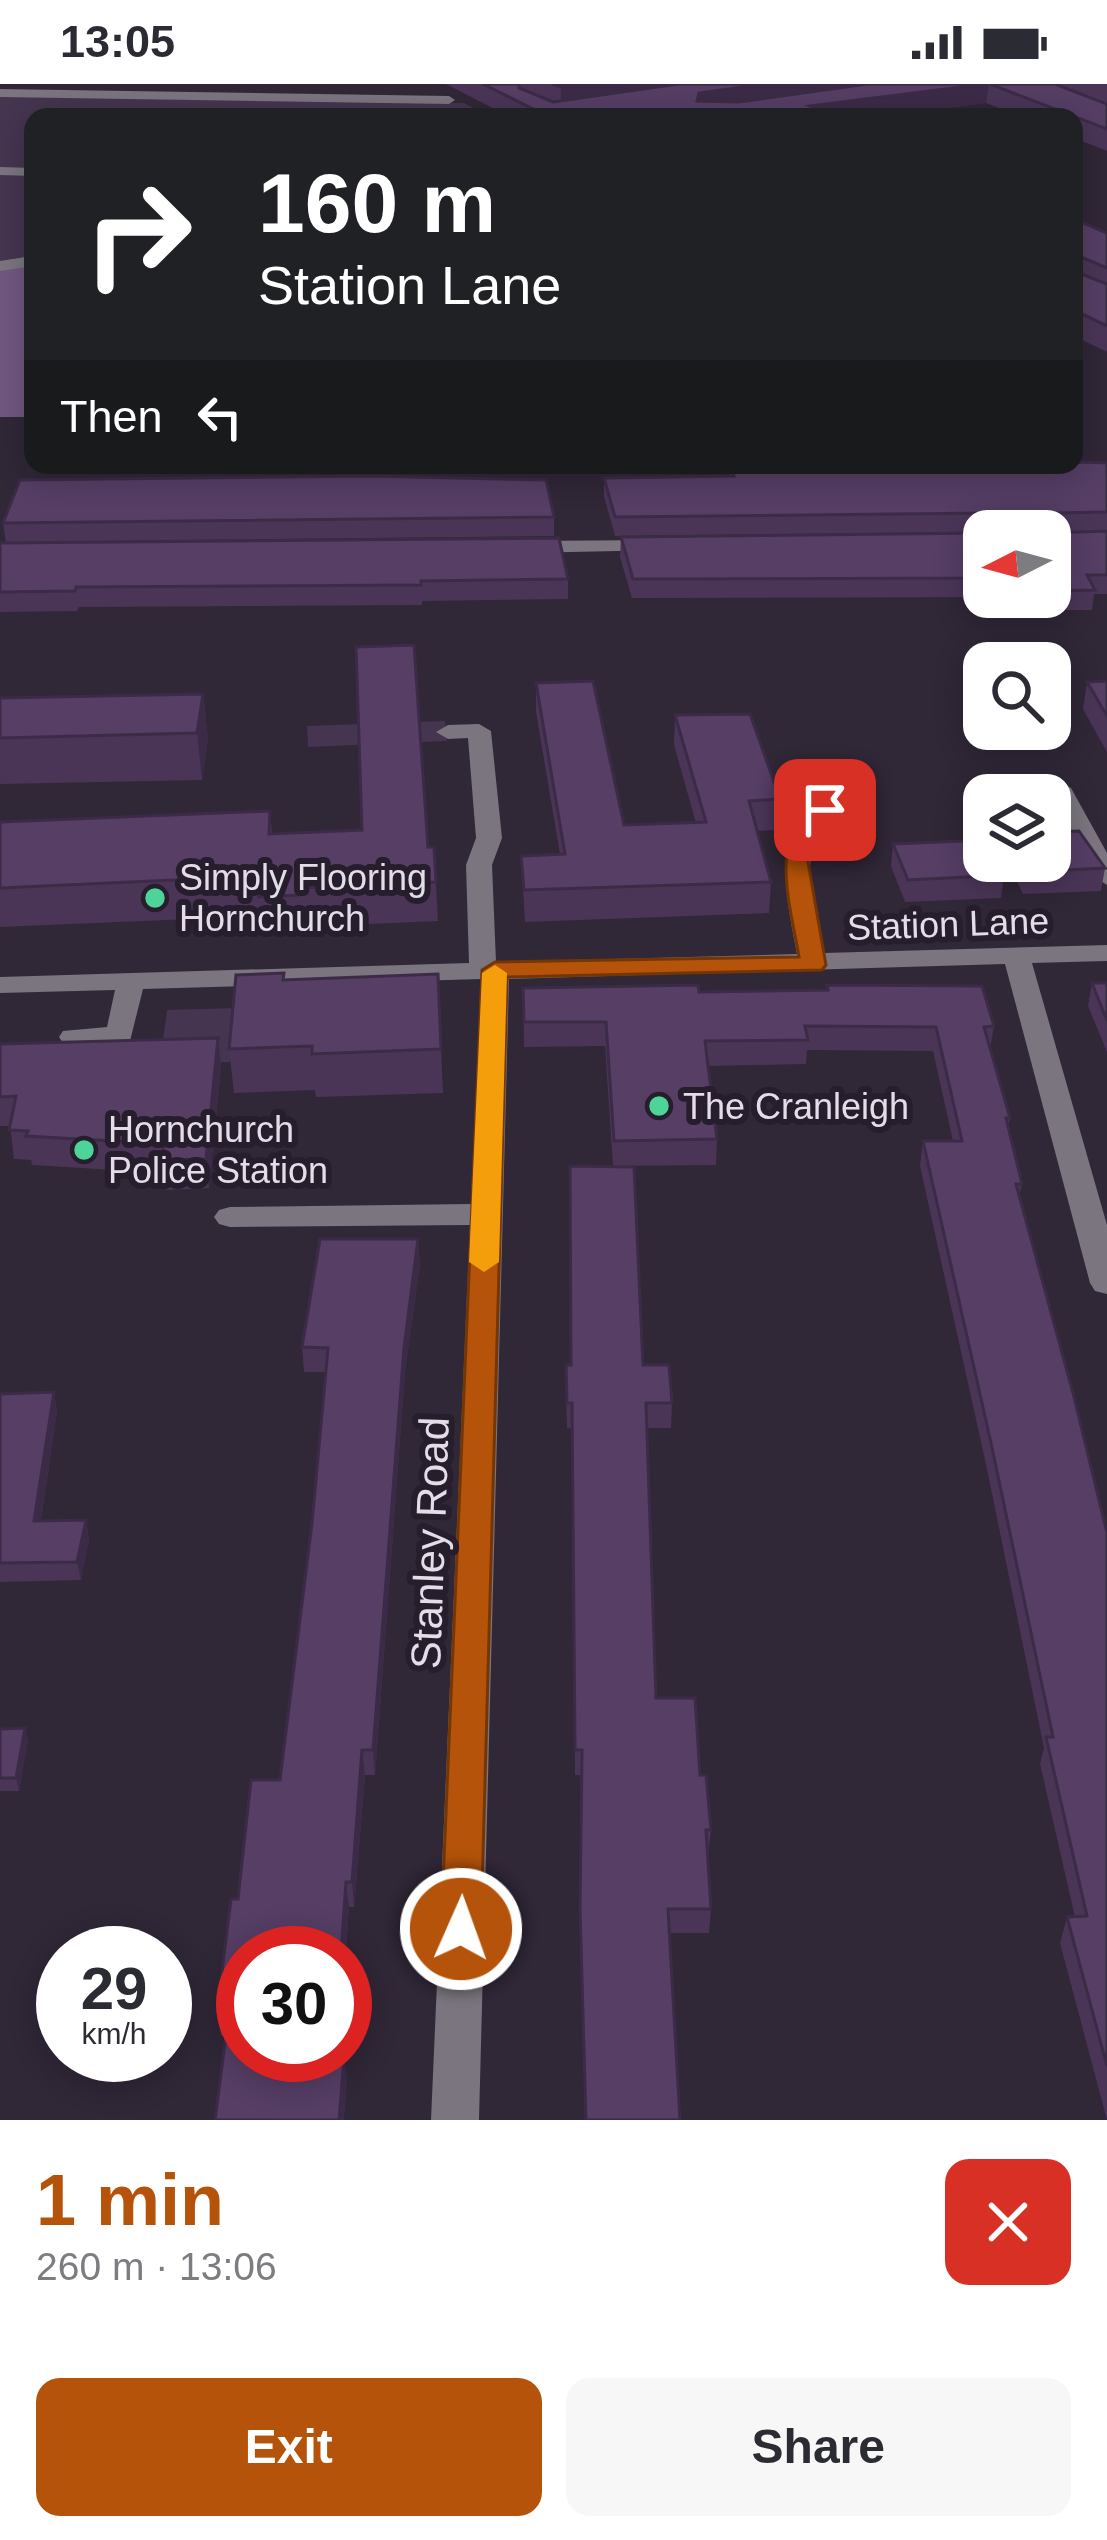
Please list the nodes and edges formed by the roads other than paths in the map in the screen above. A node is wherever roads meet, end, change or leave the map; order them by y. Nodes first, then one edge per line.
1 (0, 93) edge
2 (448, 100) dead end
3 (676, 546) edge
4 (510, 548) edge
5 (448, 732) dead end
6 (850, 800) dead end
7 (1071, 810) edge
8 (1107, 877) edge
9 (1107, 953) edge
10 (1017, 958) junction
11 (813, 965) junction
12 (489, 970) junction
13 (131, 979) junction
14 (0, 985) edge
15 (73, 1037) edge
16 (486, 1214) junction
17 (230, 1217) dead end
18 (1107, 1283) edge
19 (454, 2120) edge

1 - 2 street
3 - 4 street
5 - 12 street, Stanley Road
6 - 11 street
7 - 8 street
9 - 10 street, Station Lane
10 - 11 street, Station Lane
10 - 18 street
11 - 12 street, Station Lane
12 - 13 street, Station Lane
12 - 16 street, Stanley Road
13 - 14 street, Station Lane
13 - 15 street
16 - 17 street
16 - 19 street, Stanley Road

